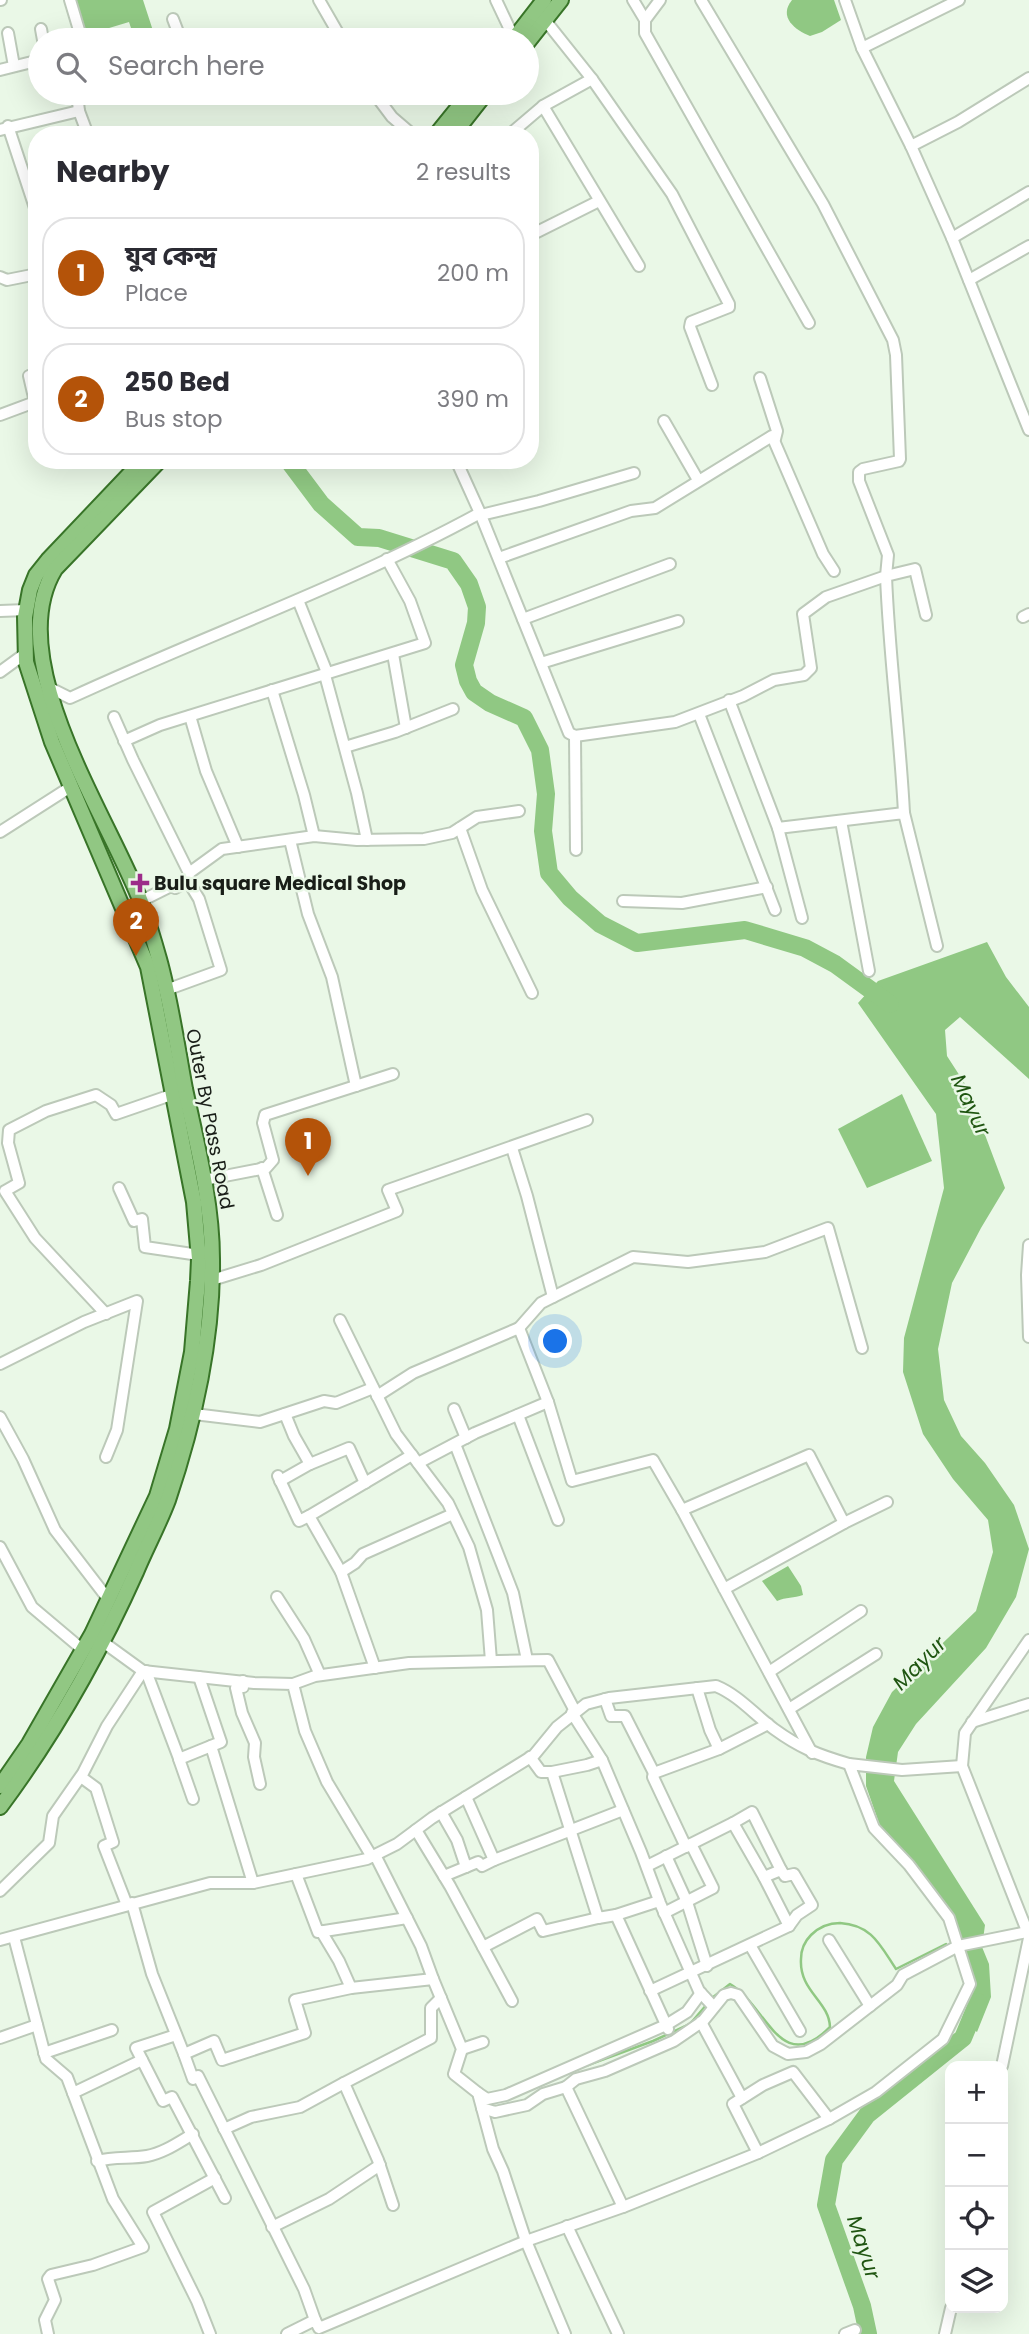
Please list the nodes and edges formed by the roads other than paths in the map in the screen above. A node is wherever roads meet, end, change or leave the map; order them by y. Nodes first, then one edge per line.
1 (70, 0) edge
2 (319, 0) edge
3 (496, 0) edge
4 (544, 0) edge
5 (561, 0) edge
6 (633, 0) edge
7 (660, 0) edge
8 (701, 0) edge
9 (845, 0) edge
10 (959, 0) edge
11 (173, 19) dead end
12 (545, 20) junction
13 (645, 20) junction
14 (78, 28) edge
15 (176, 28) edge
16 (335, 28) edge
17 (511, 28) edge
18 (526, 28) edge
19 (534, 28) edge
20 (8, 33) dead end
21 (862, 48) junction
22 (28, 63) edge
23 (15, 66) junction
24 (0, 70) edge
25 (1029, 78) edge
26 (592, 79) junction
27 (78, 105) edge
28 (383, 105) edge
29 (460, 105) edge
30 (477, 105) edge
31 (542, 106) junction
32 (79, 111) junction
33 (85, 126) edge
34 (402, 126) edge
35 (443, 126) edge
36 (460, 126) edge
37 (519, 126) edge
38 (4, 128) edge
39 (911, 146) junction
40 (28, 191) edge
41 (1029, 192) edge
42 (599, 201) junction
43 (539, 231) edge
44 (952, 238) junction
45 (1029, 246) edge
46 (639, 266) dead end
47 (28, 276) edge
48 (0, 277) edge
49 (969, 280) junction
50 (809, 323) dead end
51 (760, 378) dead end
52 (712, 385) dead end
53 (28, 405) edge
54 (0, 415) edge
55 (664, 421) dead end
56 (1029, 430) edge
57 (775, 439) junction
58 (134, 469) edge
59 (151, 469) edge
60 (460, 469) edge
61 (634, 473) dead end
62 (698, 480) junction
63 (480, 514) junction
64 (499, 558) junction
65 (387, 559) junction
66 (670, 564) dead end
67 (834, 571) dead end
68 (886, 576) junction
69 (298, 600) junction
70 (26, 610) junction
71 (0, 611) edge
72 (926, 615) dead end
73 (523, 619) junction
74 (678, 621) dead end
75 (26, 653) junction
76 (393, 654) junction
77 (541, 663) junction
78 (0, 672) edge
79 (325, 675) junction
80 (48, 687) junction
81 (271, 690) junction
82 (729, 700) junction
83 (453, 709) dead end
84 (699, 714) junction
85 (114, 716) dead end
86 (190, 716) junction
87 (406, 728) junction
88 (575, 736) junction
89 (124, 741) junction
90 (345, 747) junction
91 (72, 786) junction
92 (519, 811) dead end
93 (904, 813) junction
94 (841, 821) junction
95 (460, 828) junction
96 (778, 828) junction
97 (0, 832) edge
98 (314, 836) junction
99 (290, 840) junction
100 (367, 840) junction
101 (237, 847) junction
102 (576, 850) dead end
103 (188, 877) junction
104 (767, 887) junction
105 (141, 901) junction
106 (623, 901) dead end
107 (775, 910) dead end
108 (802, 918) dead end
109 (937, 946) dead end
110 (869, 971) dead end
111 (166, 990) junction
112 (532, 993) dead end
113 (393, 1074) dead end
114 (356, 1086) junction
115 (174, 1094) junction
116 (587, 1120) dead end
117 (512, 1148) junction
118 (262, 1168) junction
119 (204, 1180) junction
120 (119, 1188) dead end
121 (276, 1215) dead end
122 (1029, 1245) edge
123 (198, 1255) junction
124 (212, 1280) junction
125 (553, 1297) junction
126 (106, 1314) junction
127 (340, 1321) dead end
128 (519, 1328) junction
129 (1029, 1337) edge
130 (862, 1348) dead end
131 (0, 1364) edge
132 (375, 1392) junction
133 (548, 1402) junction
134 (454, 1409) dead end
135 (285, 1414) junction
136 (194, 1415) junction
137 (518, 1415) junction
138 (0, 1417) edge
139 (466, 1438) junction
140 (455, 1444) junction
141 (106, 1457) dead end
142 (415, 1459) junction
143 (310, 1464) junction
144 (365, 1483) junction
145 (887, 1502) dead end
146 (682, 1510) junction
147 (453, 1514) junction
148 (309, 1516) junction
149 (558, 1520) dead end
150 (844, 1523) junction
151 (0, 1546) edge
152 (341, 1572) junction
153 (724, 1588) junction
154 (277, 1597) dead end
155 (108, 1599) junction
156 (861, 1611) dead end
157 (1029, 1640) edge
158 (103, 1642) junction
159 (83, 1650) junction
160 (876, 1654) dead end
161 (527, 1660) junction
162 (491, 1661) junction
163 (375, 1668) junction
164 (144, 1671) junction
165 (769, 1672) junction
166 (320, 1675) junction
167 (200, 1677) junction
168 (243, 1681) junction
169 (293, 1684) junction
170 (697, 1688) junction
171 (605, 1699) junction
172 (1029, 1704) edge
173 (789, 1709) junction
174 (574, 1712) junction
175 (972, 1722) junction
176 (768, 1724) junction
177 (211, 1746) junction
178 (719, 1749) junction
179 (813, 1754) junction
180 (530, 1757) junction
181 (602, 1760) junction
182 (180, 1761) junction
183 (855, 1764) junction
184 (962, 1766) junction
185 (552, 1772) junction
186 (654, 1773) junction
187 (81, 1776) junction
188 (260, 1784) dead end
189 (0, 1786) edge
190 (466, 1797) junction
191 (193, 1799) dead end
192 (0, 1807) edge
193 (623, 1810) junction
194 (441, 1812) junction
195 (733, 1823) junction
196 (570, 1829) junction
197 (416, 1830) junction
198 (688, 1845) junction
199 (374, 1856) junction
200 (666, 1856) junction
201 (494, 1860) junction
202 (646, 1866) junction
203 (466, 1867) junction
204 (781, 1870) junction
205 (296, 1874) junction
206 (444, 1875) junction
207 (764, 1877) junction
208 (253, 1883) junction
209 (0, 1891) edge
210 (659, 1901) junction
211 (687, 1902) junction
212 (130, 1904) junction
213 (664, 1913) junction
214 (617, 1914) junction
215 (407, 1918) junction
216 (598, 1919) junction
217 (789, 1926) junction
218 (1028, 1930) edge
219 (321, 1931) junction
220 (14, 1937) junction
221 (0, 1940) edge
222 (829, 1940) dead end
223 (750, 1945) junction
224 (959, 1946) junction
225 (483, 1947) junction
226 (707, 1966) junction
227 (691, 1973) junction
228 (433, 1979) junction
229 (351, 1988) junction
230 (650, 1991) junction
231 (702, 1994) junction
232 (441, 1998) junction
233 (512, 2001) dead end
234 (713, 2006) junction
235 (870, 2006) junction
236 (701, 2022) junction
237 (37, 2025) junction
238 (666, 2027) junction
239 (112, 2030) dead end
240 (800, 2031) dead end
241 (176, 2035) junction
242 (0, 2038) edge
243 (674, 2041) junction
244 (483, 2042) dead end
245 (462, 2049) junction
246 (44, 2053) junction
247 (184, 2054) junction
248 (142, 2060) junction
249 (1003, 2061) edge
250 (344, 2083) junction
251 (566, 2087) junction
252 (74, 2092) junction
253 (478, 2093) junction
254 (742, 2098) junction
255 (482, 2108) junction
256 (829, 2119) junction
257 (224, 2129) junction
258 (193, 2134) junction
259 (758, 2152) junction
260 (97, 2161) junction
261 (380, 2165) junction
262 (215, 2178) junction
263 (225, 2198) dead end
264 (393, 2205) dead end
265 (623, 2207) junction
266 (567, 2226) junction
267 (272, 2227) junction
268 (526, 2241) junction
269 (950, 2313) edge
270 (315, 2320) junction
271 (48, 2334) edge
272 (210, 2334) edge
273 (287, 2334) edge
274 (565, 2334) edge
275 (618, 2334) edge
276 (945, 2334) edge

1 - 14 street
2 - 16 street
3 - 17 street
4 - 18 main road
5 - 12 main road
6 - 13 street
7 - 13 street
8 - 68 street
9 - 21 street
10 - 21 street
11 - 15 street
12 - 19 main road
12 - 26 street
13 - 50 street
20 - 23 street
21 - 39 street
22 - 23 street
23 - 24 street
25 - 39 street
26 - 31 street
26 - 52 street
27 - 32 street
28 - 34 street
29 - 35 main road
30 - 36 main road
31 - 37 street
31 - 42 street
32 - 33 street
32 - 38 street
38 - 40 street
39 - 44 street
41 - 44 street
42 - 43 street
42 - 46 street
44 - 49 street
45 - 49 street
47 - 48 street
49 - 56 street
51 - 57 street
53 - 54 street
55 - 62 street
57 - 62 street
57 - 67 street
58 - 70 main road, Outer By Pass Road
59 - 80 main road, Outer By Pass Road
60 - 63 street
61 - 63 street
62 - 64 street
63 - 64 street
63 - 65 street
64 - 73 street
65 - 69 street
65 - 76 street
66 - 73 street
68 - 72 street
68 - 82 street
68 - 93 street
69 - 79 street
69 - 80 street
70 - 71 street
70 - 75 main road, Outer By Pass Road
73 - 77 street
74 - 77 street
75 - 78 street
75 - 91 main road, Outer By Pass Road
76 - 79 street
76 - 87 street
77 - 88 street
79 - 81 street
79 - 90 street
80 - 105 main road, Outer By Pass Road
81 - 86 street
81 - 98 street
82 - 84 street
82 - 96 street
83 - 87 street
84 - 88 street
84 - 104 street
85 - 89 street
86 - 89 street
86 - 101 street
87 - 90 street
88 - 102 street
89 - 103 street
90 - 100 street
91 - 97 street
91 - 115 main road, Outer By Pass Road
92 - 95 street
93 - 94 street
93 - 109 street
94 - 96 street
94 - 110 street
95 - 100 street
95 - 112 street
96 - 108 street
98 - 99 street
98 - 100 street
99 - 101 street
99 - 114 street
101 - 103 street
103 - 105 street
103 - 111 street
104 - 106 street
104 - 107 street
105 - 111 main road, Outer By Pass Road
111 - 119 main road, Outer By Pass Road
113 - 114 street
114 - 118 street
115 - 123 main road, Outer By Pass Road
115 - 126 street
116 - 117 street
117 - 124 street
117 - 125 street
118 - 119 street
118 - 121 street
119 - 124 main road, Outer By Pass Road
120 - 123 street
122 - 129 street
123 - 155 main road, Outer By Pass Road
124 - 136 main road, Outer By Pass Road
125 - 128 street
125 - 130 street
126 - 131 street
126 - 141 street
127 - 132 street
128 - 132 street
128 - 133 street
132 - 135 street
132 - 142 street
133 - 137 street
133 - 146 street
134 - 139 street
135 - 136 street
135 - 143 street
136 - 158 main road, Outer By Pass Road
137 - 139 street
137 - 149 street
138 - 155 street
139 - 140 street
140 - 142 street
140 - 161 street
142 - 144 street
142 - 147 street
143 - 144 street
143 - 148 street
144 - 148 street
145 - 150 street
146 - 150 street
146 - 153 street
147 - 152 street
147 - 162 street
148 - 152 street
150 - 153 street
151 - 159 street
152 - 163 street
153 - 165 street
154 - 166 street
155 - 159 main road, Outer By Pass Road
156 - 165 street
157 - 175 street
158 - 164 street
158 - 192 main road, Outer By Pass Road
159 - 189 main road, Outer By Pass Road
160 - 173 street
161 - 162 street
161 - 174 street
162 - 163 street
163 - 166 street
164 - 167 street
164 - 182 street
164 - 187 street
165 - 173 street
166 - 169 street
167 - 168 street
167 - 177 street
168 - 169 street
168 - 188 street
169 - 199 street
170 - 171 street
170 - 176 street
170 - 178 street
171 - 174 street
171 - 186 street
172 - 175 street
173 - 179 street
174 - 180 street
174 - 181 street
175 - 184 street
176 - 178 street
176 - 179 street
177 - 182 street
177 - 208 street
178 - 186 street
179 - 183 street
180 - 185 street
180 - 190 street
181 - 185 street
181 - 193 street
182 - 191 street
183 - 184 street
183 - 224 street
184 - 218 street
185 - 196 street
186 - 198 street
187 - 209 street
187 - 212 street
190 - 194 street
190 - 201 street
193 - 196 street
193 - 202 street
194 - 197 street
194 - 203 street
195 - 198 street
195 - 204 street
195 - 207 street
196 - 201 street
196 - 216 street
197 - 199 street
197 - 206 street
198 - 200 street
198 - 211 street
199 - 205 street
199 - 215 street
200 - 202 street
200 - 211 street
201 - 203 street
202 - 210 street
203 - 206 street
204 - 207 street
204 - 217 street
205 - 208 street
205 - 219 street
206 - 225 street
207 - 217 street
208 - 212 street
210 - 213 street
210 - 214 street
211 - 213 street
211 - 226 street
212 - 220 street
212 - 241 street
213 - 227 street
214 - 216 street
214 - 230 street
215 - 219 street
215 - 228 street
216 - 225 street
217 - 223 street
218 - 224 street
218 - 249 street
219 - 229 street
220 - 221 street
220 - 237 street
222 - 235 street
223 - 226 street
223 - 240 street
224 - 235 street
224 - 256 street
225 - 233 street
226 - 227 street
227 - 230 street
227 - 231 street
228 - 229 street
228 - 232 street
229 - 247 street
230 - 238 street
231 - 234 street
231 - 238 street
232 - 245 street
232 - 250 street
234 - 235 street
234 - 236 street
236 - 243 street
236 - 254 street
237 - 242 street
237 - 246 street
238 - 243 street
238 - 253 street
239 - 246 street
241 - 247 street
241 - 248 street
243 - 251 street
244 - 245 street
245 - 253 street
246 - 252 street
247 - 257 street
248 - 252 street
248 - 258 street
250 - 257 street
250 - 261 street
251 - 255 street
251 - 265 street
252 - 260 street
253 - 255 street
254 - 256 street
254 - 259 street
255 - 268 street
256 - 259 street
257 - 267 street
258 - 260 street
258 - 262 street
259 - 265 street
260 - 271 street
261 - 264 street
261 - 267 street
262 - 263 street
262 - 272 street
265 - 266 street
266 - 268 street
266 - 275 street
267 - 270 street
268 - 270 street
268 - 274 street
269 - 276 street
270 - 273 street

